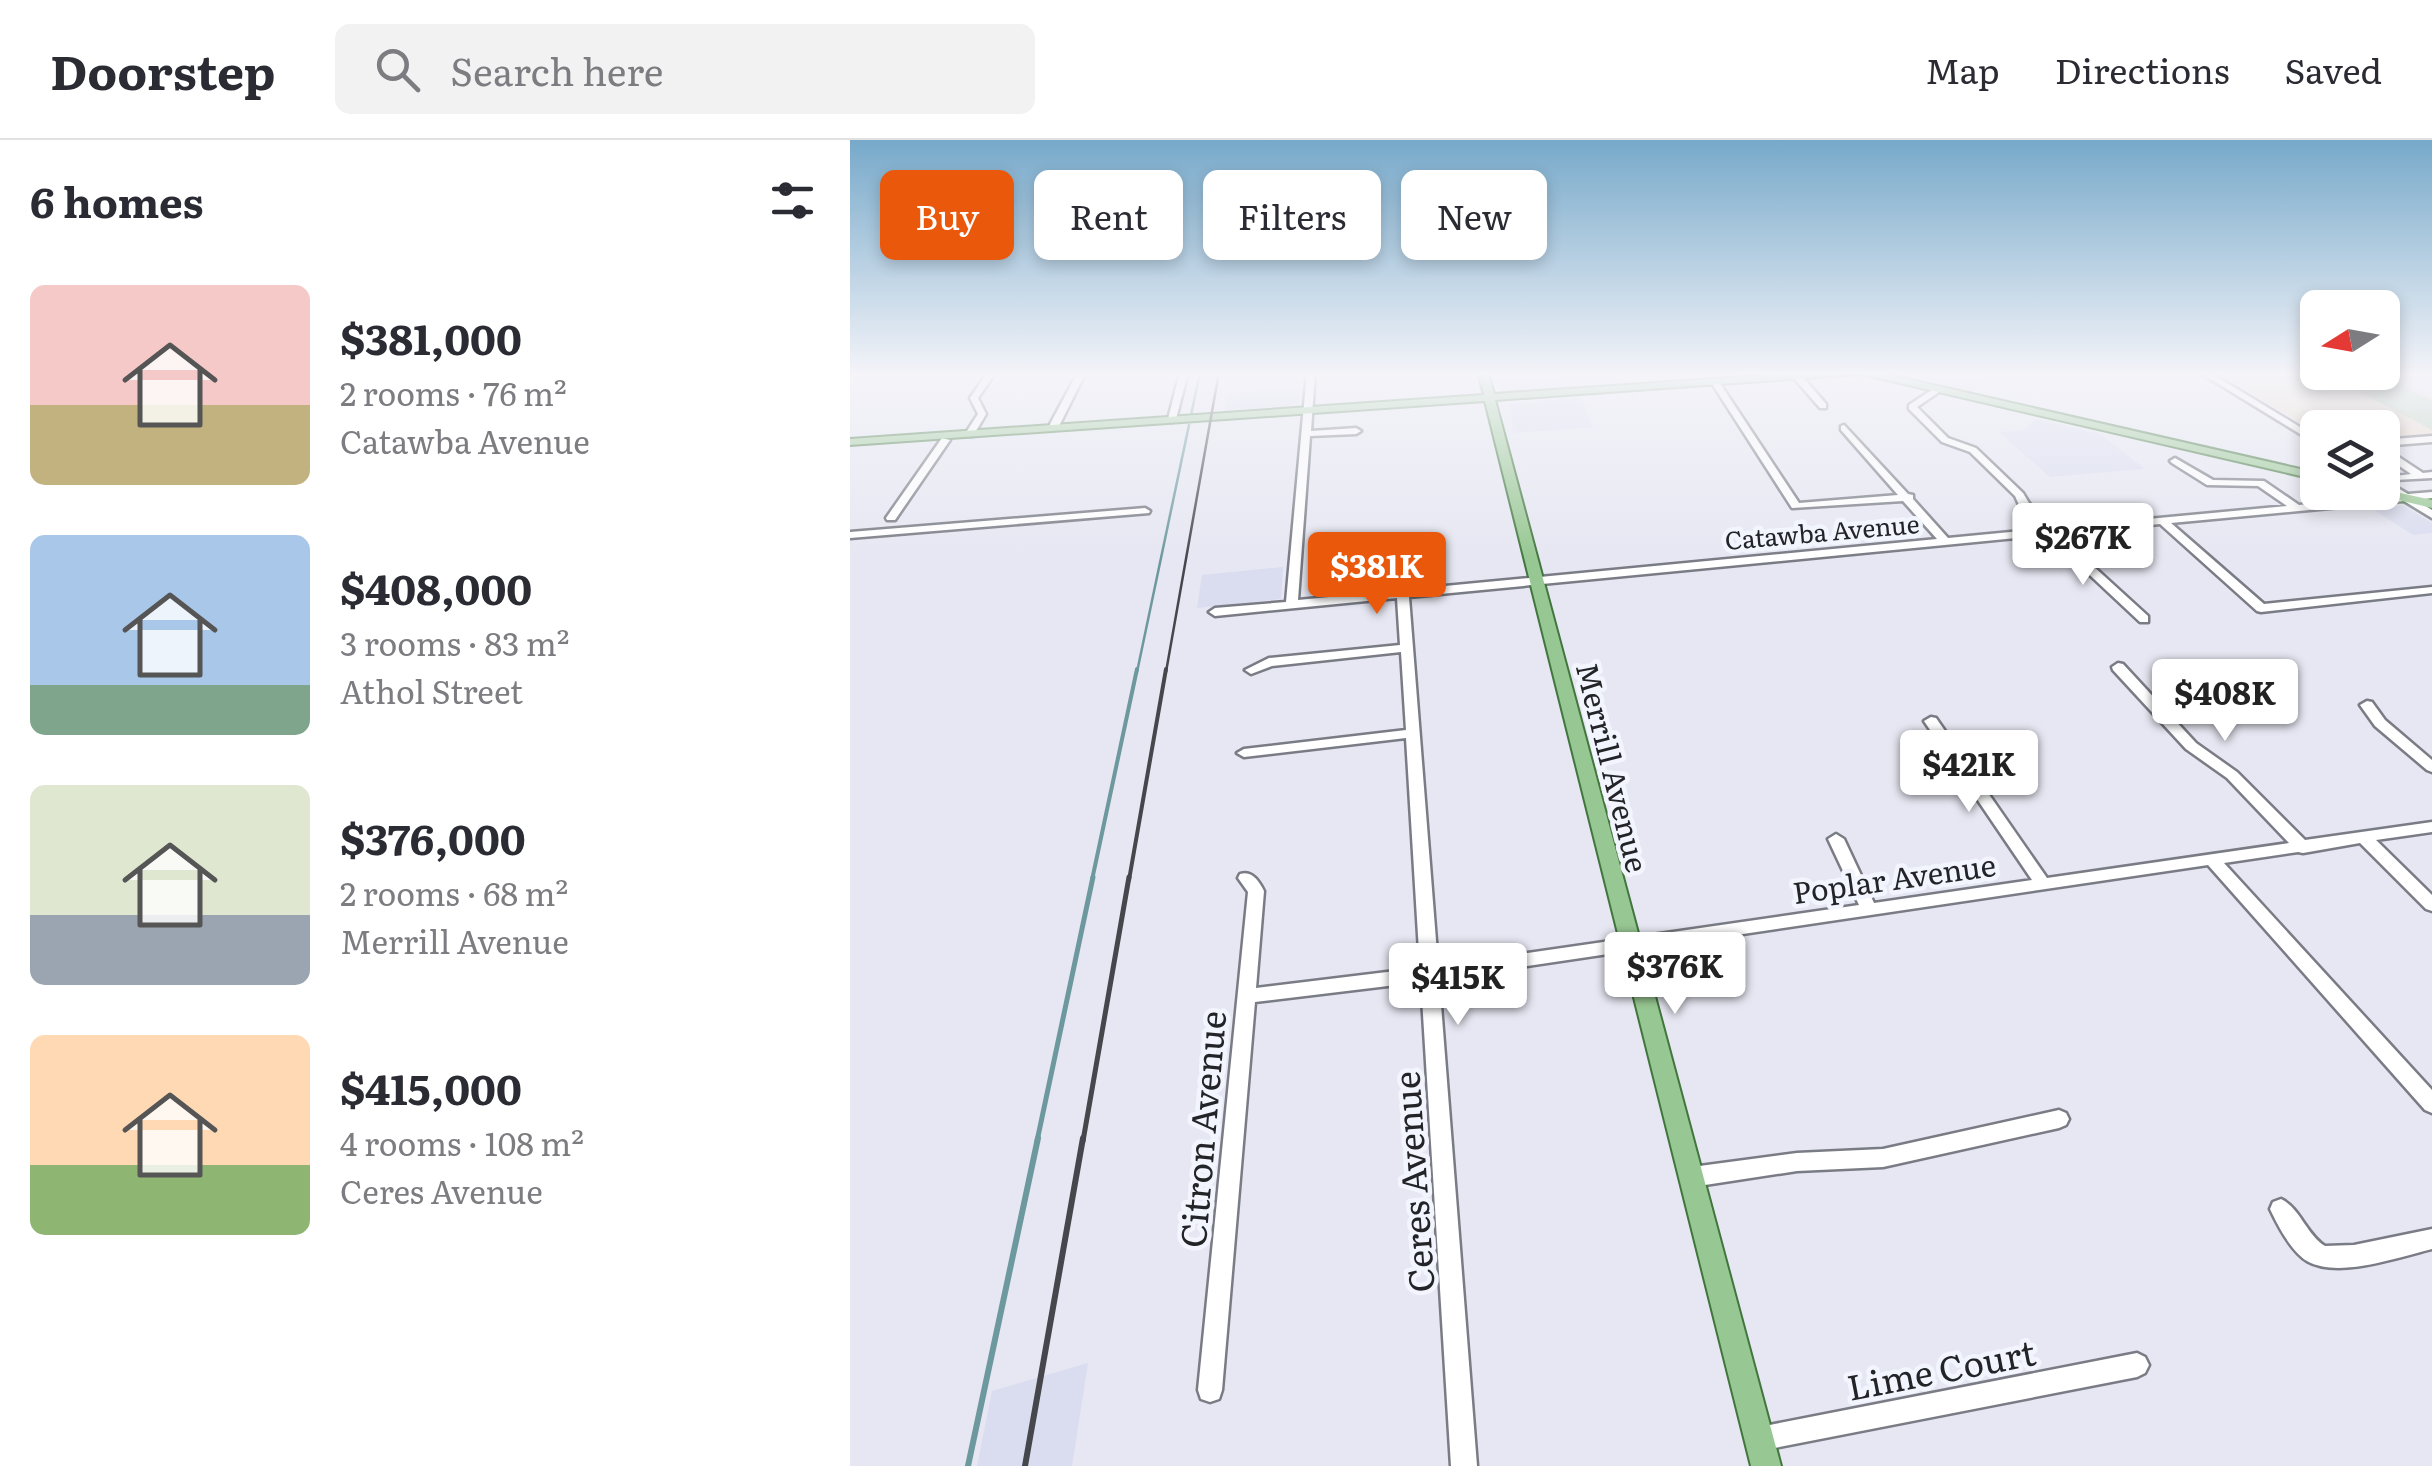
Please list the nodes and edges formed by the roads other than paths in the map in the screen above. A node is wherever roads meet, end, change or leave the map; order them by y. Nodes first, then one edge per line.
1 (970, 434) edge
2 (1020, 434) edge
3 (1306, 434) edge
4 (1498, 434) edge
5 (1749, 434) edge
6 (1849, 434) edge
7 (1939, 434) edge
8 (2126, 434) edge
9 (2432, 438) edge
10 (945, 440) junction
11 (850, 444) edge
12 (2400, 448) edge
13 (2400, 460) edge
14 (2175, 461) dead end
15 (2300, 474) edge
16 (2426, 475) edge
17 (2400, 478) edge
18 (2400, 495) edge
19 (2432, 495) edge
20 (1909, 497) junction
21 (2400, 497) edge
22 (2400, 498) edge
23 (2405, 498) junction
24 (2432, 504) edge
25 (2300, 507) edge
26 (2297, 508) junction
27 (1145, 511) dead end
28 (2432, 515) edge
29 (891, 518) dead end
30 (2162, 521) junction
31 (2047, 532) junction
32 (850, 534) edge
33 (1945, 542) junction
34 (1536, 581) junction
35 (2432, 590) edge
36 (1403, 594) junction
37 (1292, 604) junction
38 (1216, 612) dead end
39 (2144, 619) dead end
40 (1406, 648) junction
41 (2118, 667) dead end
42 (1251, 670) dead end
43 (2367, 704) dead end
44 (1930, 720) dead end
45 (1412, 733) junction
46 (1244, 753) dead end
47 (2432, 768) edge
48 (2432, 828) edge
49 (2364, 838) junction
50 (1836, 839) dead end
51 (2303, 848) junction
52 (2213, 861) junction
53 (1246, 878) dead end
54 (2044, 884) junction
55 (2432, 905) edge
56 (1868, 908) junction
57 (1628, 944) junction
58 (1430, 974) junction
59 (1245, 996) junction
60 (2432, 1104) edge
61 (2059, 1119) dead end
62 (1692, 1177) junction
63 (2282, 1209) dead end
64 (2432, 1239) edge
65 (2137, 1365) dead end
66 (1210, 1390) dead end
67 (1759, 1439) junction
68 (1464, 1466) edge
69 (1766, 1466) edge

1 - 11 main road
2 - 10 main road
3 - 37 street
4 - 34 main road, Merrill Avenue
5 - 20 street
6 - 20 street
7 - 31 street
8 - 15 main road
9 - 12 street
10 - 11 main road
10 - 29 street
13 - 16 street
14 - 26 street
16 - 17 street
18 - 23 street
19 - 23 street, Catawba Avenue
20 - 33 street
21 - 23 main road
22 - 23 street, Catawba Avenue
23 - 24 main road
23 - 28 street
25 - 26 street, Catawba Avenue
26 - 30 street, Catawba Avenue
27 - 32 street
30 - 31 street, Catawba Avenue
30 - 35 street
31 - 33 street, Catawba Avenue
31 - 39 street
33 - 34 street, Catawba Avenue
34 - 36 street, Catawba Avenue
34 - 57 main road, Merrill Avenue
36 - 37 street, Catawba Avenue
36 - 40 street, Ceres Avenue
37 - 38 street, Catawba Avenue
40 - 42 street
40 - 45 street, Ceres Avenue
41 - 51 street
43 - 47 street
44 - 54 street
45 - 46 street
45 - 58 street, Ceres Avenue
48 - 49 street, Poplar Avenue
49 - 51 street, Poplar Avenue
49 - 55 street
50 - 56 street
51 - 52 street, Poplar Avenue
52 - 54 street, Poplar Avenue
52 - 60 street
53 - 59 street, Citron Avenue
54 - 56 street, Poplar Avenue
56 - 57 street, Poplar Avenue
57 - 58 street, Poplar Avenue
57 - 62 main road, Merrill Avenue
58 - 59 street, Poplar Avenue
58 - 68 street, Ceres Avenue
59 - 66 street, Citron Avenue
61 - 62 street
62 - 67 main road, Merrill Avenue
63 - 64 street
65 - 67 street, Lime Court
67 - 69 main road, Merrill Avenue

